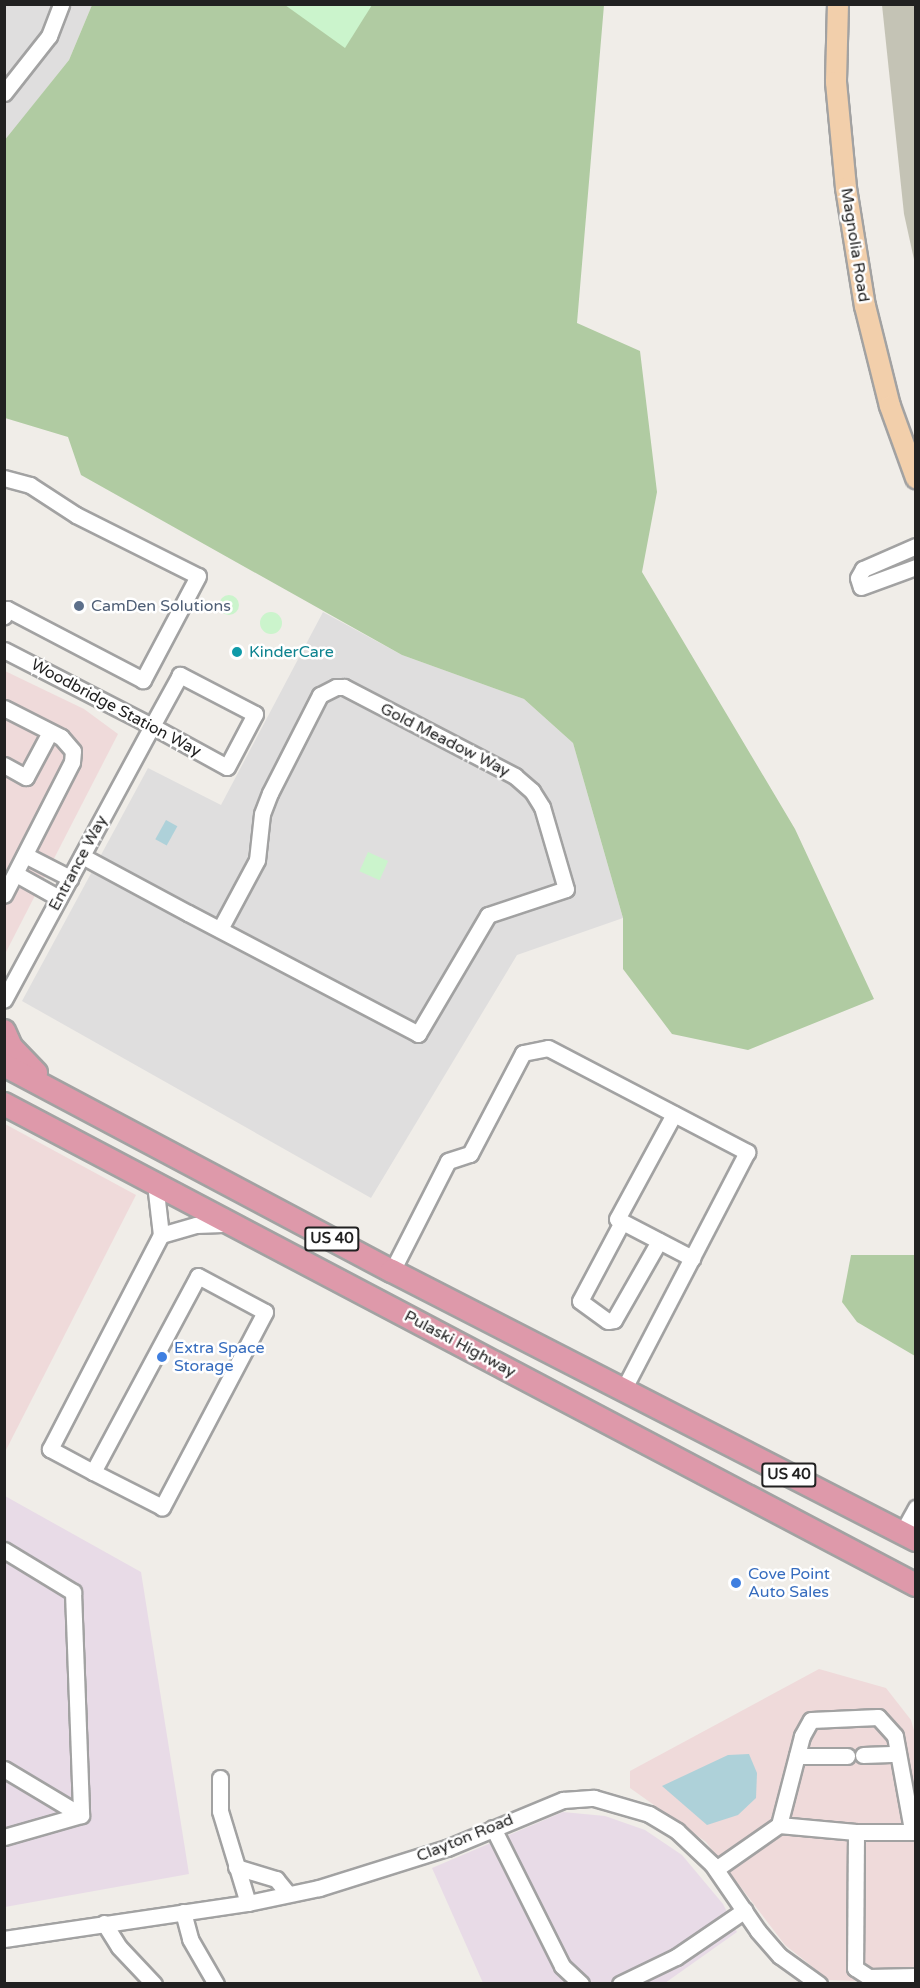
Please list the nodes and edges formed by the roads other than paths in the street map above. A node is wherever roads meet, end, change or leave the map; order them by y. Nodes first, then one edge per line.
1 (61, 4) edge
2 (838, 4) edge
3 (4, 93) edge
4 (4, 478) edge
5 (915, 478) edge
6 (915, 546) edge
7 (915, 567) edge
8 (5, 610) edge
9 (4, 650) edge
10 (4, 708) edge
11 (152, 726) junction
12 (50, 732) junction
13 (4, 765) edge
14 (227, 766) joint
15 (25, 855) junction
16 (82, 856) junction
17 (16, 874) junction
18 (70, 878) junction
19 (4, 895) edge
20 (59, 898) junction
21 (220, 929) junction
22 (4, 999) edge
23 (4, 1031) edge
24 (4, 1065) edge
25 (54, 1091) junction
26 (4, 1104) edge
27 (674, 1114) junction
28 (155, 1183) junction
29 (622, 1222) junction
30 (232, 1224) junction
31 (162, 1235) junction
32 (659, 1241) junction
33 (692, 1258) junction
34 (392, 1271) junction
35 (623, 1390) junction
36 (93, 1472) junction
37 (915, 1508) edge
38 (911, 1537) edge
39 (4, 1550) edge
40 (915, 1585) edge
41 (898, 1754) junction
42 (863, 1755) dead end
43 (797, 1756) junction
44 (847, 1756) dead end
45 (4, 1769) edge
46 (220, 1778) dead end
47 (81, 1815) junction
48 (779, 1825) junction
49 (493, 1828) junction
50 (914, 1831) edge
51 (856, 1832) junction
52 (4, 1837) edge
53 (236, 1867) junction
54 (716, 1869) junction
55 (288, 1894) junction
56 (248, 1903) junction
57 (745, 1910) junction
58 (183, 1912) junction
59 (104, 1923) junction
60 (4, 1939) edge
61 (915, 1976) edge
62 (154, 1983) edge
63 (216, 1983) edge
64 (581, 1983) edge
65 (620, 1983) edge
66 (819, 1983) edge

1 - 3 street
2 - 5 main road, Magnolia Road
4 - 8 street
6 - 7 street
9 - 11 street, Woodbridge Station Way
10 - 12 street
11 - 14 street, Woodbridge Station Way
11 - 14 street, Entrance Way
11 - 16 street, Entrance Way
12 - 13 street
12 - 15 street
15 - 17 street
15 - 18 street
16 - 18 street, Entrance Way
16 - 21 street, Gold Meadow Way
17 - 19 street
17 - 20 street
18 - 20 street, Entrance Way
20 - 22 street, Entrance Way
21 - 21 street, Gold Meadow Way
23 - 25 highway
24 - 25 highway, Pulaski Highway / US 40
25 - 34 highway, Pulaski Highway / US 40
26 - 28 highway, Pulaski Highway / US 40
27 - 29 street
27 - 33 street
27 - 34 street
28 - 30 highway, Pulaski Highway / US 40
28 - 31 street
29 - 32 street
29 - 32 street
30 - 31 street
30 - 40 highway, Pulaski Highway / US 40
31 - 36 street
32 - 33 street
33 - 35 street
34 - 35 highway, Pulaski Highway / US 40
35 - 38 highway, Pulaski Highway / US 40
36 - 36 street
37 - 38 street
39 - 47 street
41 - 42 street
41 - 43 street
41 - 50 street
43 - 44 street
43 - 48 street
45 - 47 street
46 - 53 street
47 - 52 street
48 - 51 street
48 - 54 street
49 - 54 street, Clayton Road
49 - 55 street, Clayton Road
49 - 64 street
50 - 51 street
51 - 61 street
53 - 55 street
53 - 56 street
54 - 57 street, Clayton Road
55 - 56 street, Clayton Road
56 - 58 street, Clayton Road
57 - 65 street
57 - 66 street, Clayton Road
58 - 59 street, Clayton Road
58 - 63 street
59 - 60 street, Clayton Road
59 - 62 street

